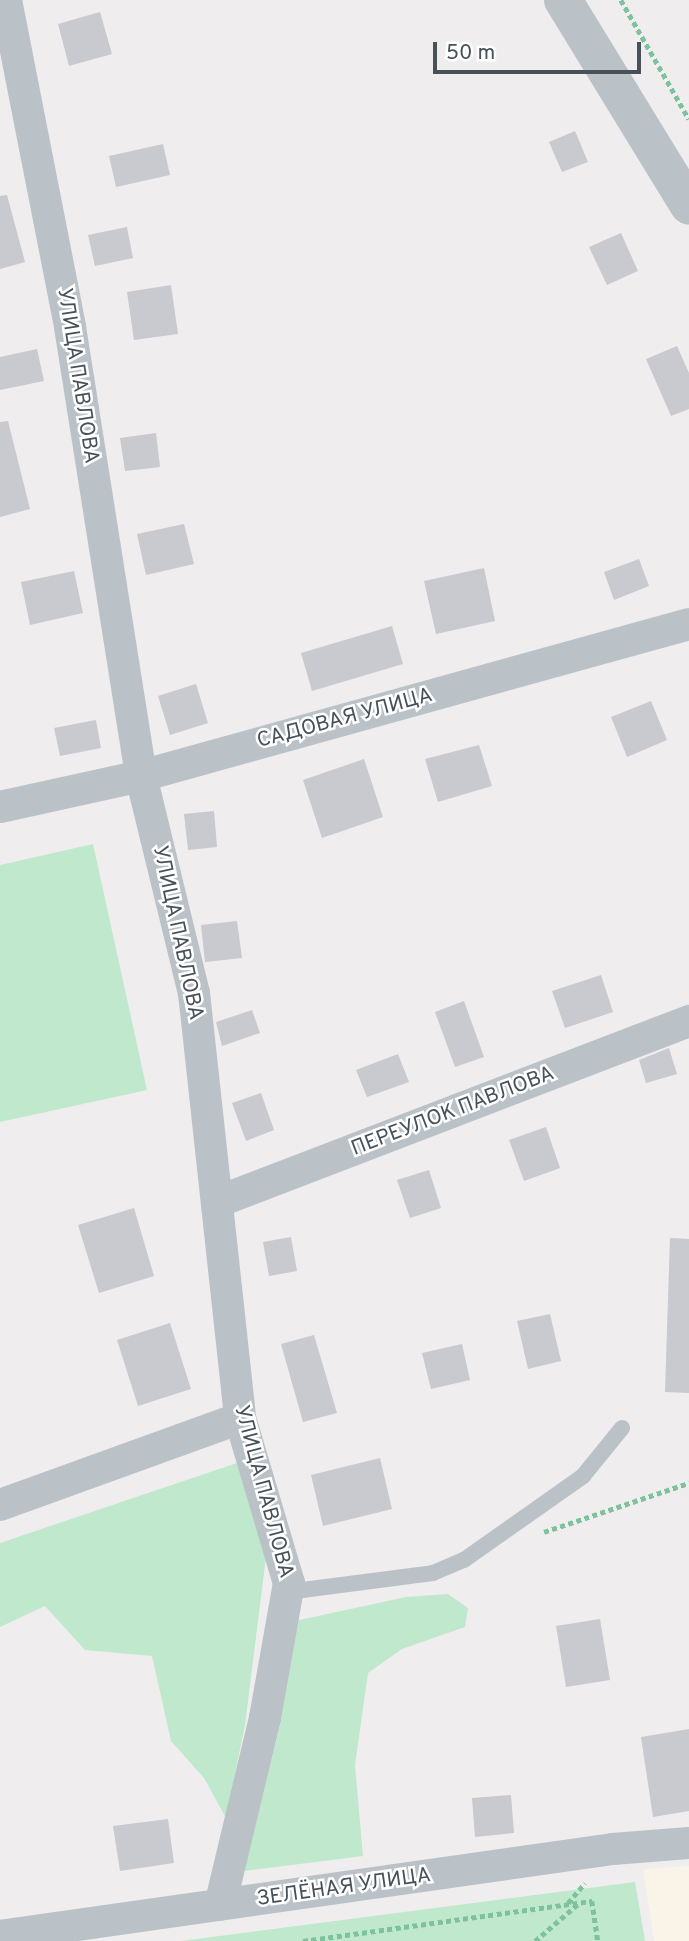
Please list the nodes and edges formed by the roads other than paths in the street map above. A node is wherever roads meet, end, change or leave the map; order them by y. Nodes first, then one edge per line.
1 (6, 0) edge
2 (563, 0) edge
3 (689, 206) edge
4 (689, 624) edge
5 (141, 776) junction
6 (0, 807) edge
7 (689, 1021) edge
8 (217, 1202) junction
9 (240, 1418) junction
10 (622, 1428) dead end
11 (0, 1505) edge
12 (288, 1591) junction
13 (689, 1843) edge
14 (220, 1905) junction
15 (0, 1936) edge

1 - 5 street, УЛИЦА ПАВЛОВА
2 - 3 street
4 - 5 street, САДОВАЯ УЛИЦА
5 - 6 street, САДОВАЯ УЛИЦА
5 - 8 street, УЛИЦА ПАВЛОВА
7 - 8 street, ПЕРЕУЛОК ПАВЛОВА
8 - 9 street, УЛИЦА ПАВЛОВА
9 - 11 street
9 - 12 street, УЛИЦА ПАВЛОВА
10 - 12 lane
12 - 14 street, УЛИЦА ПАВЛОВА
13 - 14 street, ЗЕЛЁНАЯ УЛИЦА
14 - 15 street, ЗЕЛЁНАЯ УЛИЦА

